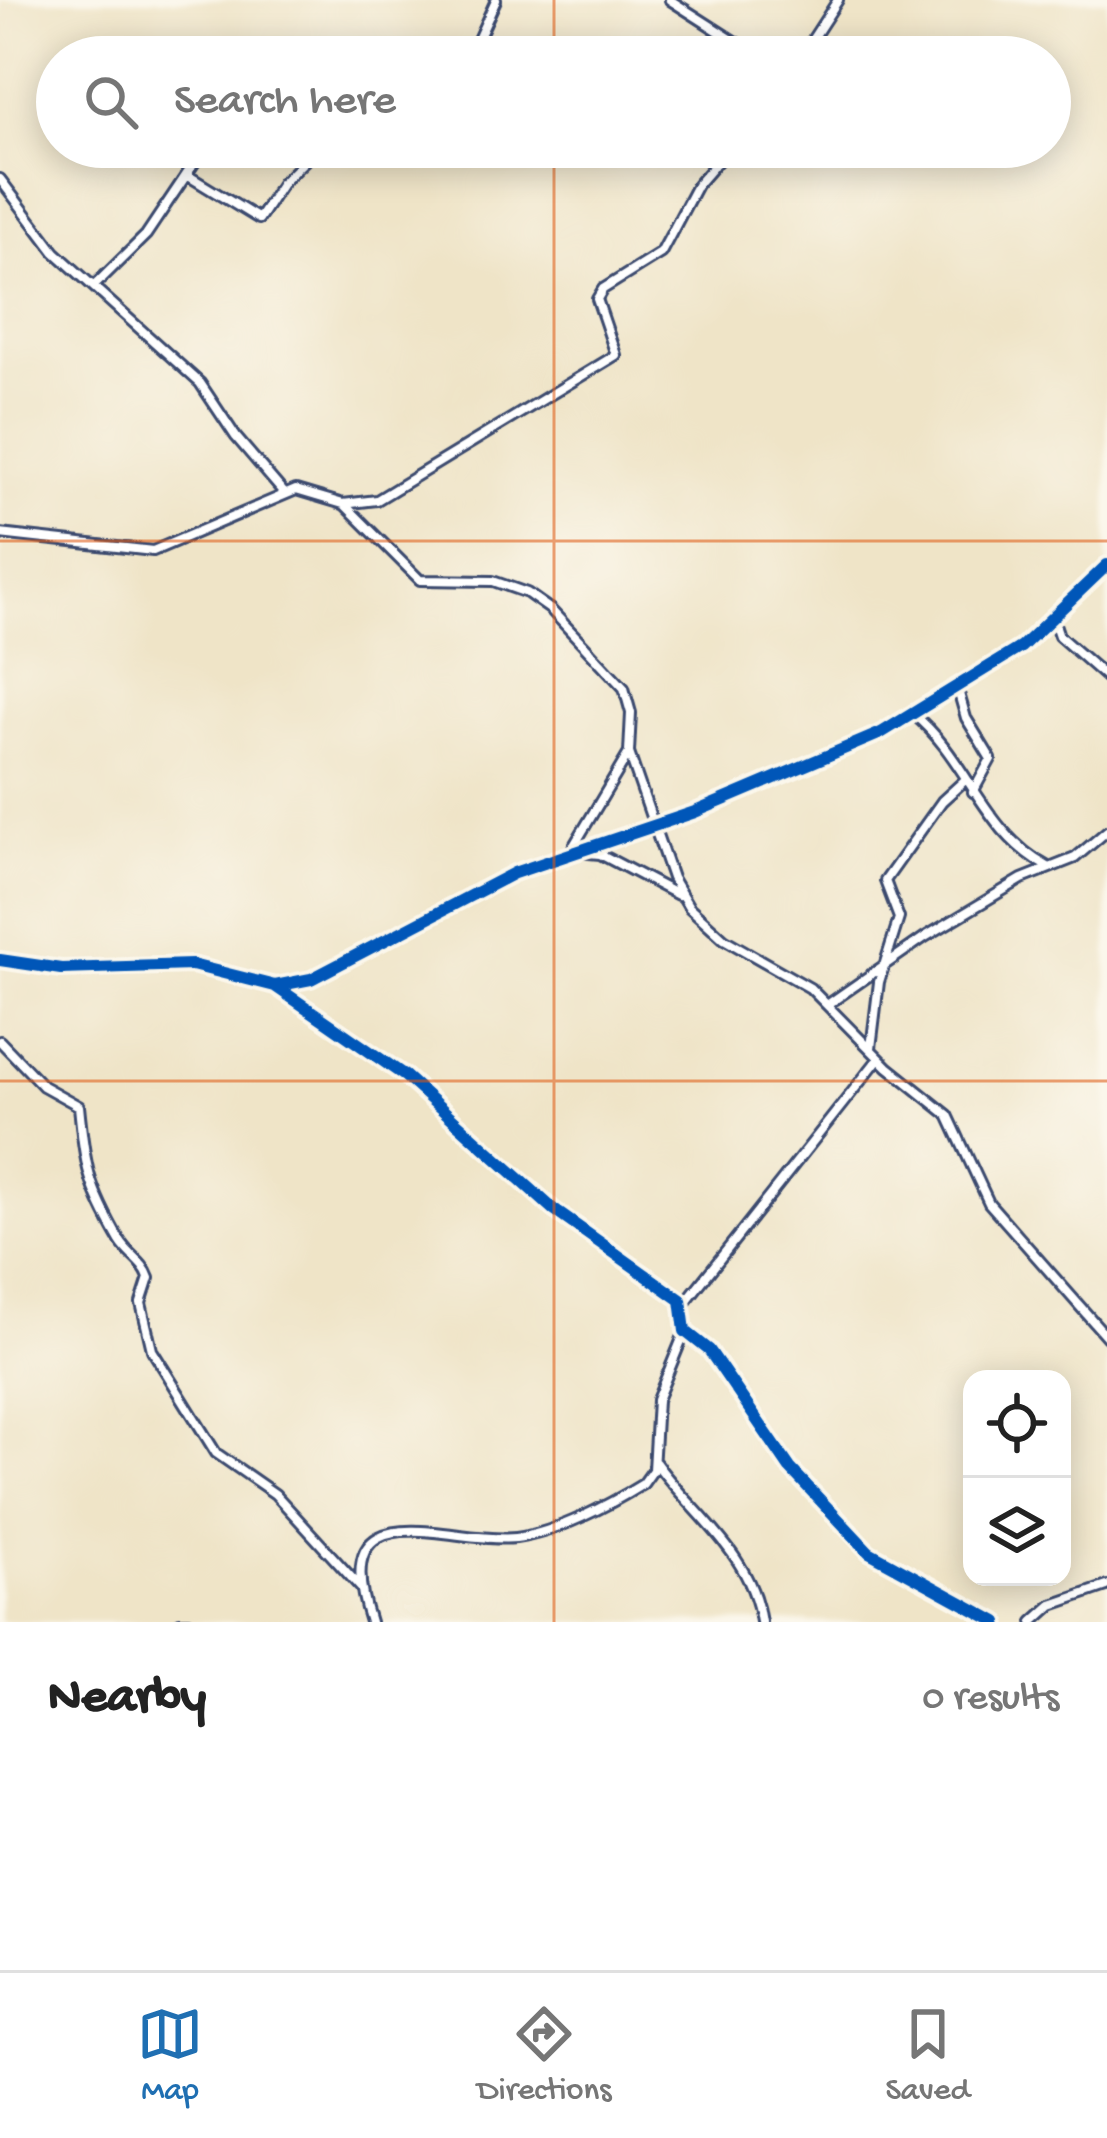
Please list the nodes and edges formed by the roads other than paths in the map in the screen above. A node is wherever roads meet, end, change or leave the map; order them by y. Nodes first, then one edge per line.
1 (496, 0) edge
2 (670, 0) edge
3 (838, 0) edge
4 (480, 36) edge
5 (726, 36) edge
6 (814, 36) edge
7 (192, 168) edge
8 (299, 168) edge
9 (712, 168) edge
10 (187, 175) junction
11 (0, 179) edge
12 (94, 286) junction
13 (284, 493) junction
14 (344, 504) junction
15 (0, 534) edge
16 (1107, 565) edge
17 (1054, 621) junction
18 (1107, 678) edge
19 (958, 690) junction
20 (913, 714) junction
21 (629, 753) junction
22 (965, 780) junction
23 (973, 792) junction
24 (655, 824) junction
25 (1107, 831) edge
26 (570, 853) junction
27 (1049, 868) junction
28 (679, 896) junction
29 (0, 960) edge
30 (884, 965) junction
31 (275, 986) junction
32 (827, 1005) junction
33 (0, 1041) edge
34 (871, 1048) junction
35 (879, 1058) junction
36 (684, 1304) junction
37 (685, 1331) junction
38 (1107, 1337) edge
39 (654, 1462) junction
40 (1107, 1586) edge
41 (361, 1588) junction
42 (179, 1622) edge
43 (189, 1622) edge
44 (370, 1622) edge
45 (761, 1622) edge
46 (997, 1622) edge
47 (1033, 1622) edge

1 - 4 street
2 - 5 street
3 - 6 street
7 - 10 street
8 - 10 street
9 - 14 street
10 - 12 street
11 - 12 street
12 - 13 street
13 - 14 street
13 - 15 street
14 - 21 street
16 - 17 street
17 - 18 street
17 - 19 street
19 - 20 street
19 - 23 street
20 - 22 street
20 - 24 street
21 - 24 street
21 - 26 street
22 - 23 street
22 - 30 street
23 - 27 street
24 - 26 street
24 - 28 street
25 - 27 street
26 - 28 street
26 - 31 street
27 - 30 street
28 - 32 street
29 - 31 street
30 - 32 street
30 - 34 street
31 - 36 street
32 - 34 street
33 - 41 street
34 - 35 street
35 - 36 street
35 - 38 street
36 - 37 street
37 - 39 street
37 - 46 street
39 - 41 street
39 - 45 street
40 - 47 street
41 - 44 street
42 - 43 street

